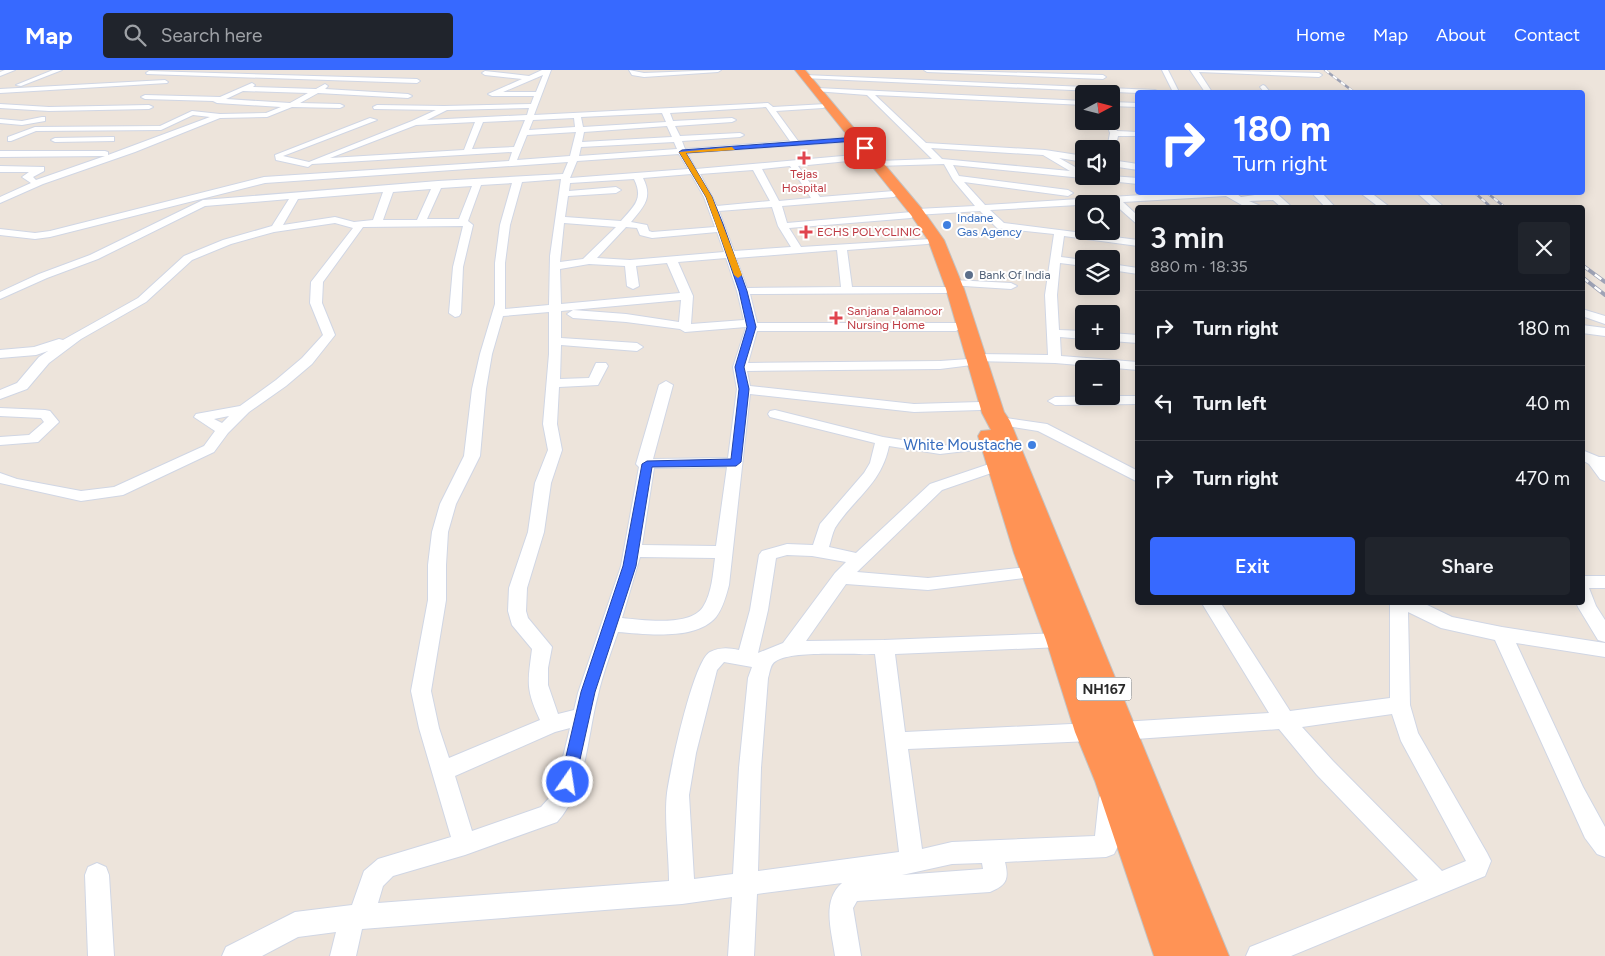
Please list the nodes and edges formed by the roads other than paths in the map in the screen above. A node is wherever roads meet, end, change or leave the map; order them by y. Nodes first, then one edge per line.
1 (12, 70) edge
2 (53, 70) edge
3 (59, 70) edge
4 (211, 70) edge
5 (350, 70) edge
6 (548, 70) edge
7 (632, 70) edge
8 (718, 70) edge
9 (927, 70) edge
10 (1165, 70) edge
11 (1194, 70) edge
12 (960, 71) edge
13 (800, 72) edge
14 (149, 73) dead end
15 (0, 74) edge
16 (202, 74) junction
17 (484, 75) edge
18 (1319, 75) dead end
19 (270, 77) junction
20 (341, 77) junction
21 (1103, 77) dead end
22 (530, 78) junction
23 (417, 81) dead end
24 (516, 83) junction
25 (962, 84) junction
26 (171, 85) dead end
27 (84, 86) junction
28 (242, 89) junction
29 (817, 90) junction
30 (1175, 90) edge
31 (1207, 90) edge
32 (1, 91) edge
33 (317, 91) junction
34 (1135, 91) edge
35 (869, 93) junction
36 (492, 94) junction
37 (539, 94) junction
38 (408, 96) dead end
39 (66, 97) dead end
40 (145, 97) junction
41 (961, 97) junction
42 (219, 100) junction
43 (58, 101) dead end
44 (1075, 103) edge
45 (291, 104) junction
46 (1120, 104) edge
47 (1135, 105) edge
48 (0, 106) edge
49 (340, 106) dead end
50 (534, 106) junction
51 (823, 106) junction
52 (149, 107) dead end
53 (377, 107) dead end
54 (468, 107) junction
55 (725, 107) junction
56 (41, 108) junction
57 (119, 108) junction
58 (446, 108) junction
59 (665, 111) junction
60 (771, 112) junction
61 (189, 115) junction
62 (219, 116) junction
63 (577, 116) junction
64 (166, 117) dead end
65 (49, 118) dead end
66 (734, 118) junction
67 (529, 119) junction
68 (373, 120) dead end
69 (480, 120) junction
70 (415, 123) junction
71 (5, 124) edge
72 (672, 124) junction
73 (1113, 130) edge
74 (580, 131) junction
75 (524, 133) junction
76 (1114, 133) junction
77 (1135, 134) edge
78 (740, 135) junction
79 (0, 139) edge
80 (13, 139) junction
81 (123, 139) dead end
82 (132, 139) dead end
83 (160, 139) junction
84 (676, 139) junction
85 (854, 139) junction
86 (50, 140) dead end
87 (1113, 140) edge
88 (796, 144) junction
89 (0, 145) edge
90 (577, 146) junction
91 (924, 146) junction
92 (747, 147) junction
93 (518, 149) junction
94 (467, 152) junction
95 (682, 152) junction
96 (1045, 153) junction
97 (0, 154) edge
98 (11, 154) junction
99 (120, 154) junction
100 (1075, 158) edge
101 (0, 159) edge
102 (574, 159) junction
103 (872, 161) junction
104 (943, 162) junction
105 (512, 163) junction
106 (311, 164) junction
107 (793, 164) junction
108 (1120, 164) edge
109 (1135, 167) edge
110 (756, 168) junction
111 (0, 169) edge
112 (1075, 170) edge
113 (693, 172) junction
114 (1075, 175) edge
115 (27, 176) junction
116 (637, 176) junction
117 (566, 178) junction
118 (956, 178) junction
119 (5, 179) dead end
120 (518, 179) junction
121 (1120, 179) edge
122 (264, 180) junction
123 (1135, 181) edge
124 (40, 182) junction
125 (478, 182) junction
126 (438, 184) junction
127 (389, 189) junction
128 (616, 190) dead end
129 (345, 192) junction
130 (1068, 192) dead end
131 (564, 194) junction
132 (894, 194) junction
133 (296, 195) junction
134 (1199, 195) edge
135 (1231, 195) edge
136 (1272, 195) edge
137 (1318, 195) edge
138 (1368, 195) edge
139 (1424, 195) edge
140 (1238, 199) junction
141 (0, 200) edge
142 (817, 200) junction
143 (1120, 201) edge
144 (1075, 203) edge
145 (776, 204) junction
146 (1120, 205) edge
147 (1249, 205) edge
148 (1285, 205) edge
149 (1329, 205) edge
150 (1382, 205) edge
151 (1437, 205) edge
152 (713, 208) junction
153 (983, 209) junction
154 (333, 213) junction
155 (914, 213) junction
156 (1135, 219) edge
157 (560, 220) junction
158 (421, 222) junction
159 (463, 222) junction
160 (377, 223) junction
161 (624, 224) junction
162 (360, 225) junction
163 (783, 226) junction
164 (276, 228) junction
165 (721, 229) junction
166 (0, 232) edge
167 (1059, 232) junction
168 (927, 241) junction
169 (1135, 243) edge
170 (842, 248) junction
171 (798, 251) junction
172 (731, 256) junction
173 (672, 259) junction
174 (1056, 259) junction
175 (587, 261) junction
176 (630, 262) junction
177 (1075, 262) edge
178 (556, 266) junction
179 (1120, 268) edge
180 (1135, 271) edge
181 (633, 286) dead end
182 (949, 286) junction
183 (1010, 286) dead end
184 (743, 291) junction
185 (847, 291) junction
186 (0, 296) edge
187 (687, 296) junction
188 (555, 310) junction
189 (455, 313) dead end
190 (499, 313) junction
191 (1585, 313) edge
192 (1605, 320) edge
193 (751, 325) junction
194 (685, 326) junction
195 (956, 327) junction
196 (1585, 329) edge
197 (1605, 332) edge
198 (1054, 333) junction
199 (1075, 334) edge
200 (77, 336) junction
201 (1120, 339) edge
202 (1135, 340) edge
203 (555, 341) junction
204 (637, 347) dead end
205 (0, 354) edge
206 (1055, 359) junction
207 (971, 360) junction
208 (600, 366) dead end
209 (740, 367) junction
210 (1135, 369) edge
211 (552, 383) junction
212 (666, 385) dead end
213 (744, 389) junction
214 (0, 395) edge
215 (1135, 400) edge
216 (1055, 401) dead end
217 (244, 409) junction
218 (0, 412) edge
219 (775, 414) dead end
220 (223, 430) junction
221 (990, 432) junction
222 (883, 440) junction
223 (0, 441) edge
224 (1594, 459) edge
225 (736, 462) junction
226 (647, 464) junction
227 (1135, 475) edge
228 (1605, 476) edge
229 (0, 478) edge
230 (633, 551) junction
231 (723, 552) junction
232 (819, 552) junction
233 (860, 559) junction
234 (1035, 572) junction
235 (841, 577) junction
236 (1585, 582) edge
237 (1605, 582) edge
238 (1585, 601) edge
239 (1212, 605) dead end
240 (1399, 605) edge
241 (1410, 605) edge
242 (610, 624) junction
243 (1502, 634) junction
244 (1605, 635) edge
245 (1061, 640) junction
246 (790, 648) junction
247 (884, 648) junction
248 (1605, 650) edge
249 (755, 660) junction
250 (1400, 705) junction
251 (582, 717) junction
252 (1284, 720) junction
253 (552, 724) junction
254 (1106, 732) junction
255 (896, 741) junction
256 (442, 772) junction
257 (1112, 781) junction
258 (464, 844) junction
259 (1605, 846) edge
260 (991, 852) junction
261 (912, 862) junction
262 (97, 875) dead end
263 (1437, 883) junction
264 (745, 884) junction
265 (682, 892) junction
266 (357, 916) junction
267 (101, 956) edge
268 (235, 956) edge
269 (343, 956) edge
270 (741, 956) edge
271 (848, 956) edge
272 (1174, 956) edge
273 (1209, 956) edge
274 (1259, 956) edge

1 - 15 street
2 - 3 street
3 - 32 street
4 - 16 street
5 - 20 street
6 - 22 street
6 - 37 street
7 - 8 street
9 - 12 street
10 - 30 street
11 - 18 street
11 - 31 street
12 - 21 street
12 - 25 street
13 - 25 street
13 - 29 highway, NH167
13 - 51 highway, NH167
14 - 16 street
16 - 19 street
16 - 27 street
17 - 22 street
17 - 24 street
19 - 20 street
19 - 28 street
20 - 23 street
20 - 33 street
22 - 24 street
24 - 36 street
25 - 34 street
25 - 41 street
26 - 40 street
27 - 32 street
27 - 39 street
28 - 33 street
28 - 42 street
29 - 35 street
29 - 85 highway, NH167
33 - 38 street
33 - 45 street
35 - 41 street
35 - 91 street
36 - 37 street
36 - 54 street
37 - 50 street
40 - 42 street
40 - 57 street
41 - 44 street
42 - 45 street
42 - 61 street
43 - 56 street
45 - 49 street
45 - 62 street
46 - 47 street
48 - 56 street
50 - 54 street
50 - 67 street
51 - 60 street
51 - 85 highway, NH167
52 - 57 street
53 - 58 street
54 - 58 street
55 - 59 street
55 - 60 street
55 - 66 street
56 - 57 street
56 - 71 street
58 - 70 street
59 - 63 street
59 - 72 street
60 - 88 street
61 - 62 street
61 - 64 street
61 - 80 street
62 - 83 street
63 - 67 street
63 - 74 street
65 - 71 street
66 - 72 street
66 - 78 street
67 - 69 street
67 - 75 street
68 - 106 street
69 - 70 street
69 - 94 street
70 - 106 street
72 - 74 street
72 - 84 street
73 - 76 street
74 - 75 street
74 - 90 street
75 - 93 street
76 - 77 street
76 - 87 street
78 - 84 street
78 - 92 street
79 - 80 street
80 - 89 street
80 - 98 street
81 - 86 street
82 - 83 street
83 - 99 street
84 - 90 street
84 - 95 street
85 - 88 street
85 - 103 highway, NH167
88 - 92 street
90 - 102 street
91 - 96 street
91 - 104 street
92 - 95 street
93 - 94 street
93 - 105 street
94 - 106 street
95 - 102 street
95 - 113 street
96 - 100 street
96 - 112 street
97 - 98 street
98 - 99 street
98 - 101 street
99 - 124 street
102 - 105 street
102 - 117 street
103 - 104 street
103 - 107 street
103 - 132 highway, NH167
103 - 155 highway, NH167
104 - 114 street
104 - 118 street
105 - 122 street
106 - 122 street
107 - 110 street
107 - 142 street
108 - 109 street
110 - 113 street
110 - 145 street
111 - 115 street
113 - 116 street
113 - 152 street
115 - 119 street
115 - 124 street
116 - 117 street
116 - 161 street
117 - 120 street
117 - 131 street
118 - 130 street
118 - 153 street
120 - 125 street
120 - 190 street
121 - 123 street
122 - 166 street
124 - 141 street
125 - 126 street
125 - 159 street
126 - 127 street
126 - 158 street
127 - 129 street
127 - 160 street
128 - 131 street
129 - 133 street
129 - 154 street
131 - 157 street
132 - 142 street
132 - 155 highway, NH167
133 - 164 street
133 - 186 street
134 - 143 street
135 - 140 street
136 - 140 street
136 - 148 street
137 - 149 street
138 - 150 street
139 - 151 street
140 - 147 street
142 - 145 street
144 - 153 street
145 - 152 street
145 - 163 street
146 - 156 street
152 - 165 street
153 - 155 street
153 - 167 street
154 - 162 street
154 - 164 street
155 - 163 street
155 - 168 highway, NH167
155 - 182 highway, NH167
157 - 161 street
157 - 178 street
158 - 159 street
158 - 160 street
159 - 189 street
160 - 162 street
161 - 165 street
161 - 175 street
162 - 217 street
163 - 171 street
164 - 200 street
165 - 172 street
167 - 169 street
167 - 174 street
168 - 170 street
168 - 182 highway, NH167
170 - 171 street
170 - 185 street
171 - 172 street
172 - 173 street
172 - 184 street
173 - 176 street
173 - 187 street
174 - 177 street
174 - 198 street
175 - 176 street
175 - 178 street
176 - 181 street
178 - 188 street
179 - 180 street
182 - 183 street
182 - 185 street
182 - 195 highway, NH167
182 - 207 highway, NH167
184 - 185 street
184 - 193 street
187 - 188 street
187 - 194 street
188 - 190 street
188 - 194 street
188 - 203 street
190 - 256 street
191 - 192 street
193 - 194 street
193 - 195 street
193 - 209 street
195 - 207 highway, NH167
196 - 197 street
198 - 199 street
198 - 206 street
200 - 205 street
200 - 214 street
201 - 202 street
203 - 204 street
203 - 211 street
206 - 207 street
206 - 210 street
207 - 209 street
207 - 221 highway, NH167
207 - 221 highway, NH167
208 - 211 street
209 - 213 street
211 - 253 street
212 - 226 street
213 - 221 street
213 - 225 street
215 - 216 street
217 - 220 street
217 - 220 street
218 - 223 street
219 - 222 street
220 - 229 street
221 - 222 street
221 - 227 street
221 - 233 street
221 - 234 highway, NH167
221 - 254 highway, NH167
222 - 232 street
224 - 228 street
225 - 226 street
225 - 231 street
226 - 230 street
230 - 231 street
230 - 242 street
231 - 242 street
232 - 233 street
232 - 249 street
233 - 235 street
234 - 235 street
234 - 245 highway, NH167
235 - 246 street
236 - 237 street
238 - 244 street
239 - 252 street
240 - 250 street
241 - 243 street
242 - 251 street
243 - 248 street
243 - 259 street
245 - 247 street
245 - 254 highway, NH167
246 - 247 street
246 - 249 street
247 - 255 street
249 - 264 street
249 - 265 street
250 - 252 street
250 - 263 street
251 - 253 street
251 - 258 street
252 - 254 street
252 - 263 street
253 - 256 street
254 - 255 street
254 - 257 highway, NH167
254 - 273 highway, NH167
255 - 261 street
256 - 258 street
257 - 260 street
257 - 272 highway, NH167
258 - 266 street
260 - 261 street
260 - 271 street
261 - 264 street
262 - 267 street
263 - 274 street
264 - 265 street
264 - 270 street
265 - 266 street
266 - 268 street
266 - 269 street

